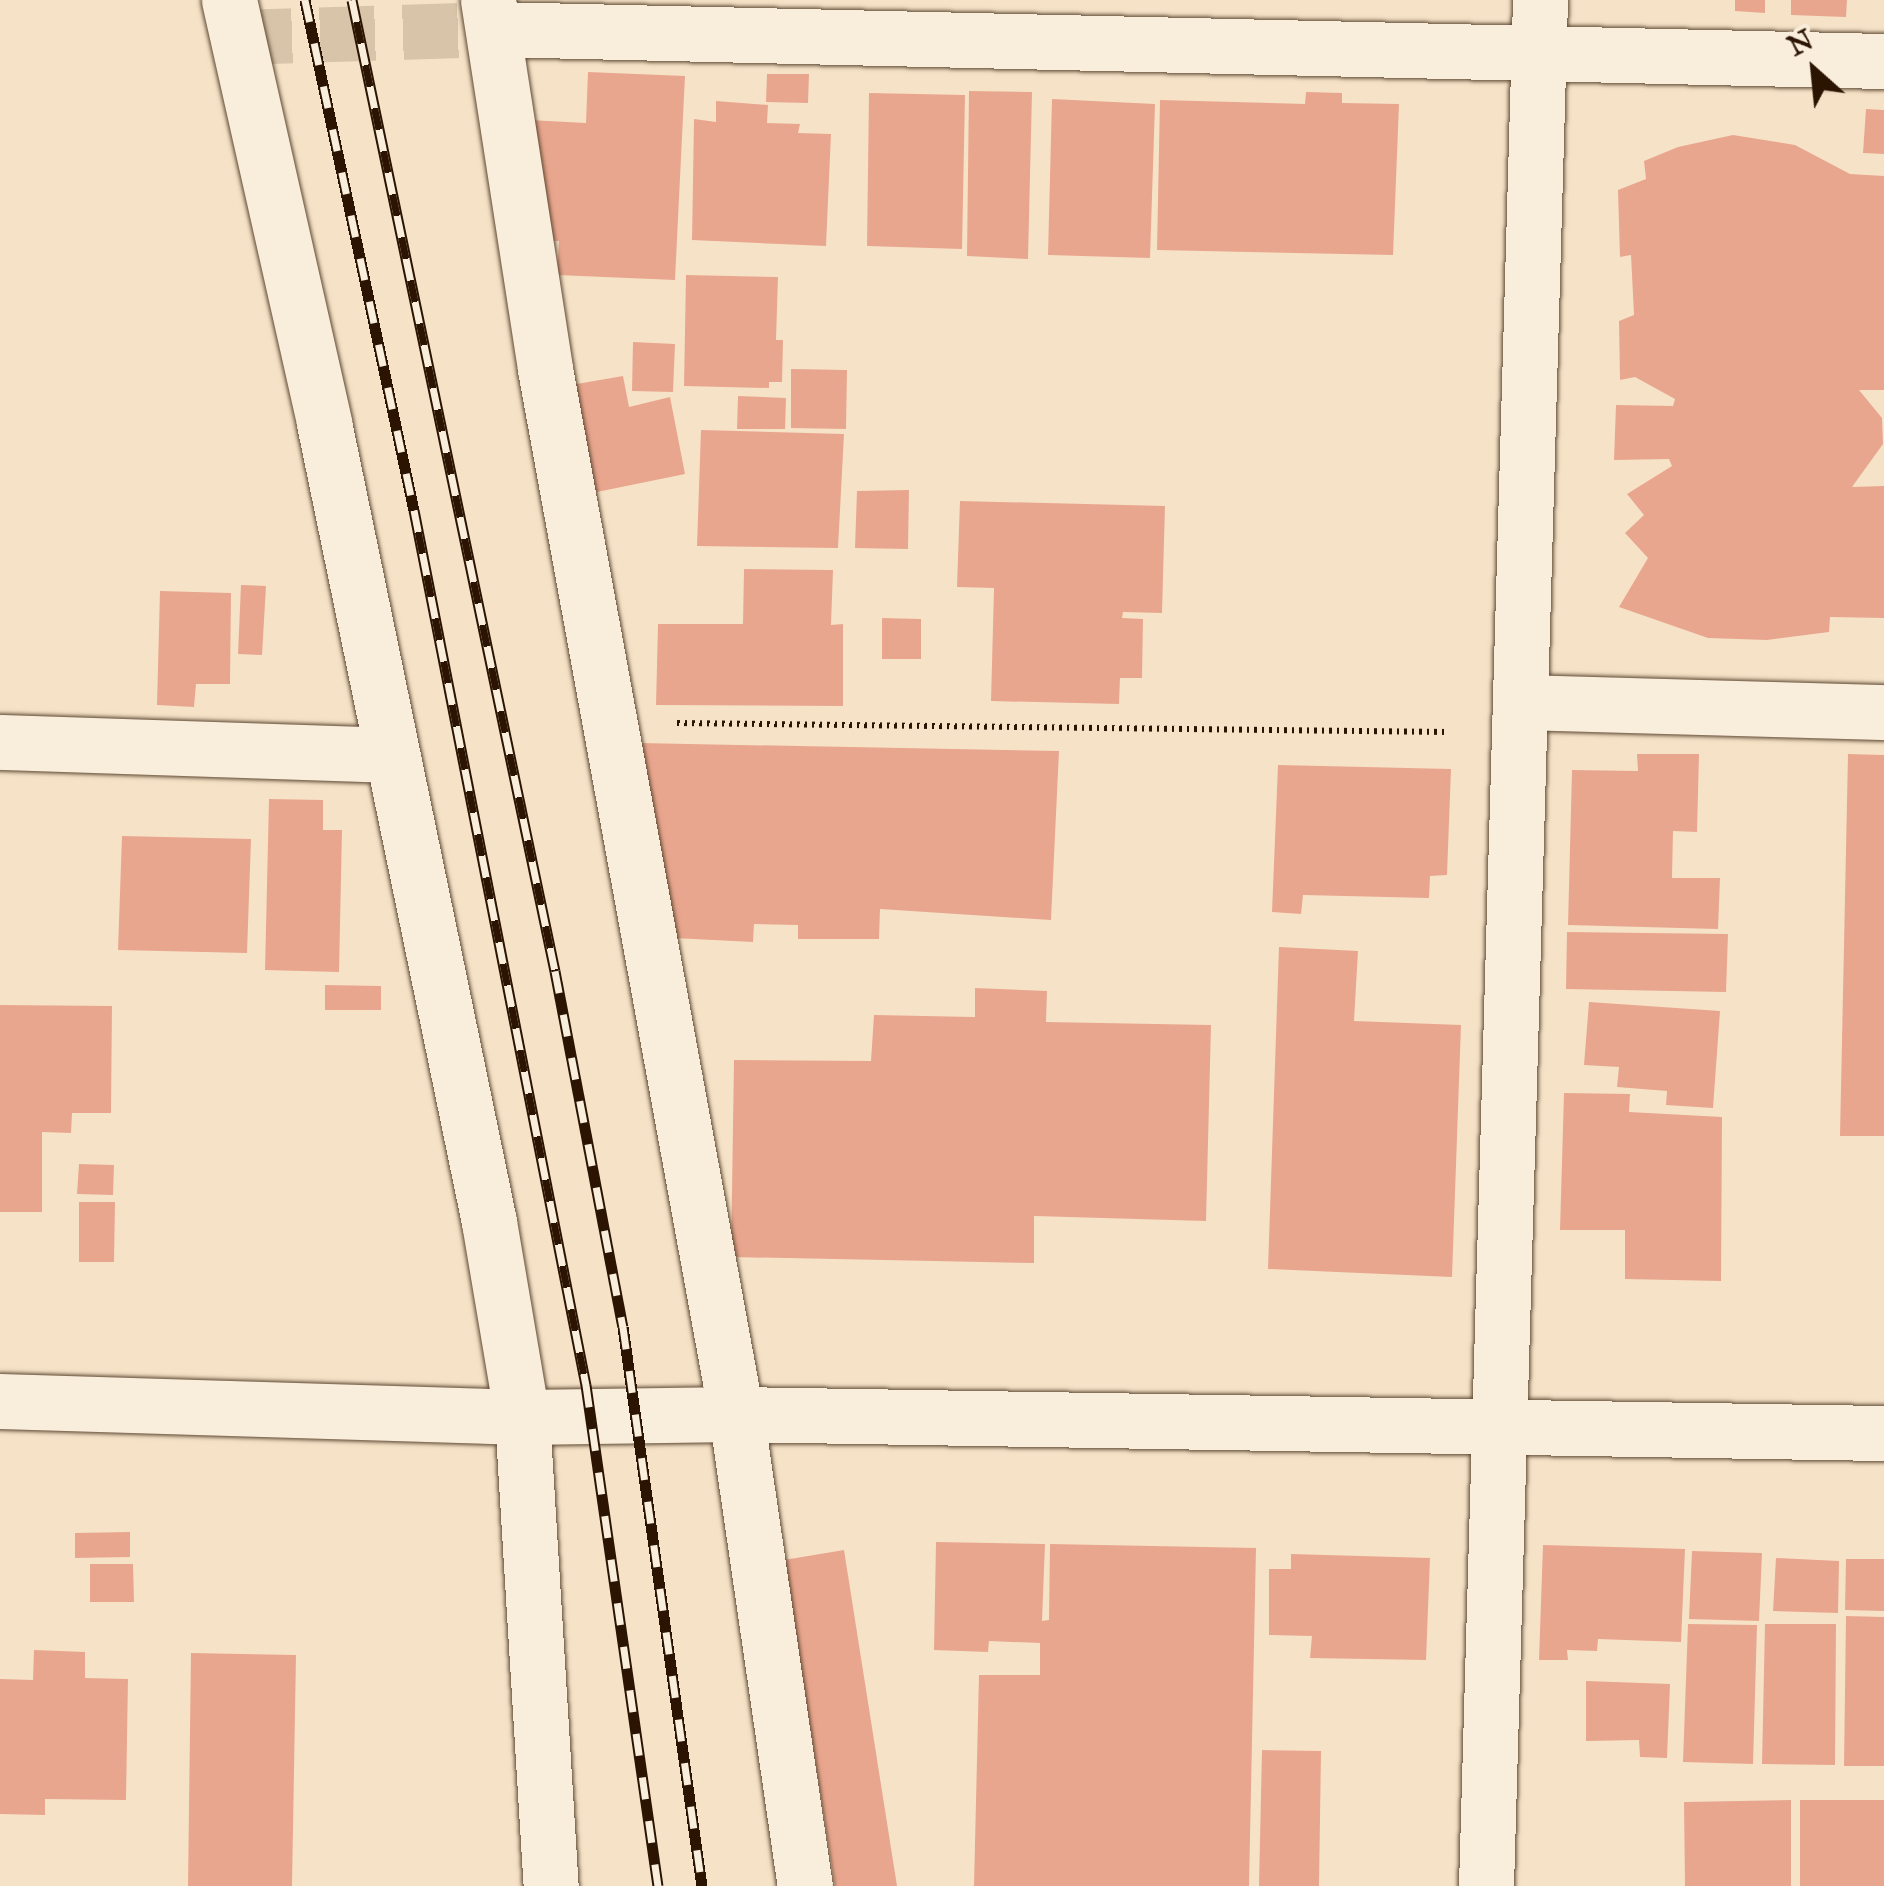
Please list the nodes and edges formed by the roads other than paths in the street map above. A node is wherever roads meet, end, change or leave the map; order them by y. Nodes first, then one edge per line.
1 (229, 0) edge
2 (1540, 0) edge
3 (491, 14) edge
4 (1539, 56) junction
5 (1884, 60) edge
6 (1884, 712) edge
7 (1521, 716) junction
8 (0, 742) edge
9 (389, 755) junction
10 (0, 1400) edge
11 (736, 1414) junction
12 (522, 1417) junction
13 (1497, 1427) junction
14 (1884, 1433) edge
15 (551, 1886) edge
16 (806, 1886) edge
17 (1486, 1886) edge

1 - 9 street
2 - 4 street
3 - 4 street
3 - 11 street
4 - 5 street
4 - 7 street
6 - 7 street
7 - 13 street
8 - 9 street
9 - 12 street
10 - 12 street
11 - 12 street
11 - 13 street
11 - 16 street
12 - 15 street
13 - 14 street
13 - 17 street

